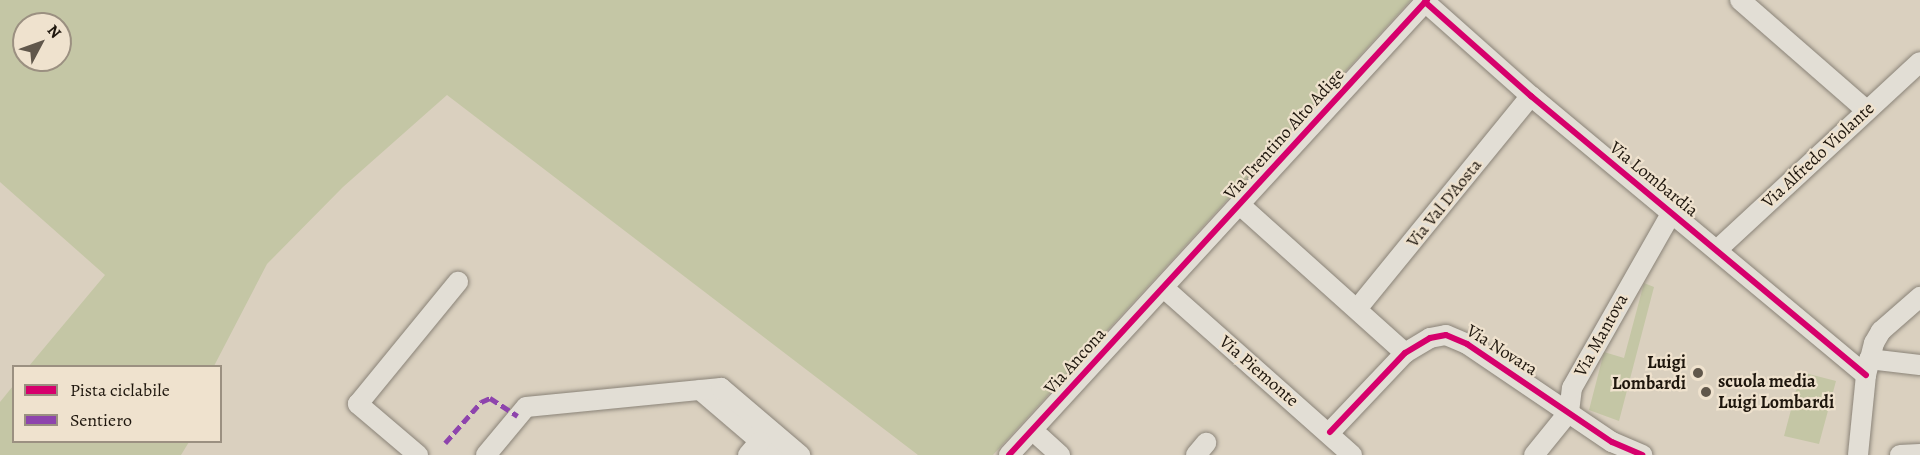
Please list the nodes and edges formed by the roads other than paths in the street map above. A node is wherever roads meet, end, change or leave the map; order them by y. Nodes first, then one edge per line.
1 (1740, 0) edge
2 (1426, 1) edge
3 (1916, 72) edge
4 (1531, 96) junction
5 (1866, 110) junction
6 (1240, 205) junction
7 (1671, 214) junction
8 (1718, 249) junction
9 (458, 282) dead end
10 (1165, 290) junction
11 (1920, 297) edge
12 (1357, 309) junction
13 (1406, 352) junction
14 (1920, 365) edge
15 (1868, 367) junction
16 (700, 390) junction
17 (1569, 412) junction
18 (1329, 432) junction
19 (1040, 437) junction
20 (754, 448) edge
21 (1864, 454) edge
22 (1920, 454) edge
23 (418, 455) edge
24 (486, 455) edge
25 (776, 455) edge
26 (800, 455) edge
27 (1009, 455) edge
28 (1024, 455) edge
29 (1060, 455) edge
30 (1353, 455) edge
31 (1534, 455) edge
32 (1642, 455) edge
33 (1900, 455) edge
34 (1909, 455) edge

1 - 5 street
2 - 4 street, Via Lombardia
2 - 6 street, Via Trentino Alto Adige
3 - 5 street, Via Alfredo Violante
4 - 7 street, Via Lombardia
4 - 12 street, Via Val D'Aosta
5 - 8 street, Via Alfredo Violante
6 - 10 street, Via Trentino Alto Adige
6 - 12 street
7 - 8 street, Via Lombardia
7 - 17 street, Via Mantova
8 - 15 street, Via Lombardia
9 - 23 street
10 - 18 street, Via Piemonte
10 - 19 street, Via Ancona
10 - 27 street, Via Ancona
11 - 15 street
12 - 13 street
13 - 17 street, Via Novara
13 - 18 street, Via Novara
14 - 15 street
15 - 21 street
16 - 20 street
16 - 24 street
16 - 26 street
17 - 31 street, Via Mantova
17 - 32 street, Via Novara
18 - 30 street, Via Piemonte
19 - 28 street, Via Ancona
19 - 29 street
20 - 25 street
22 - 34 street
33 - 34 street

